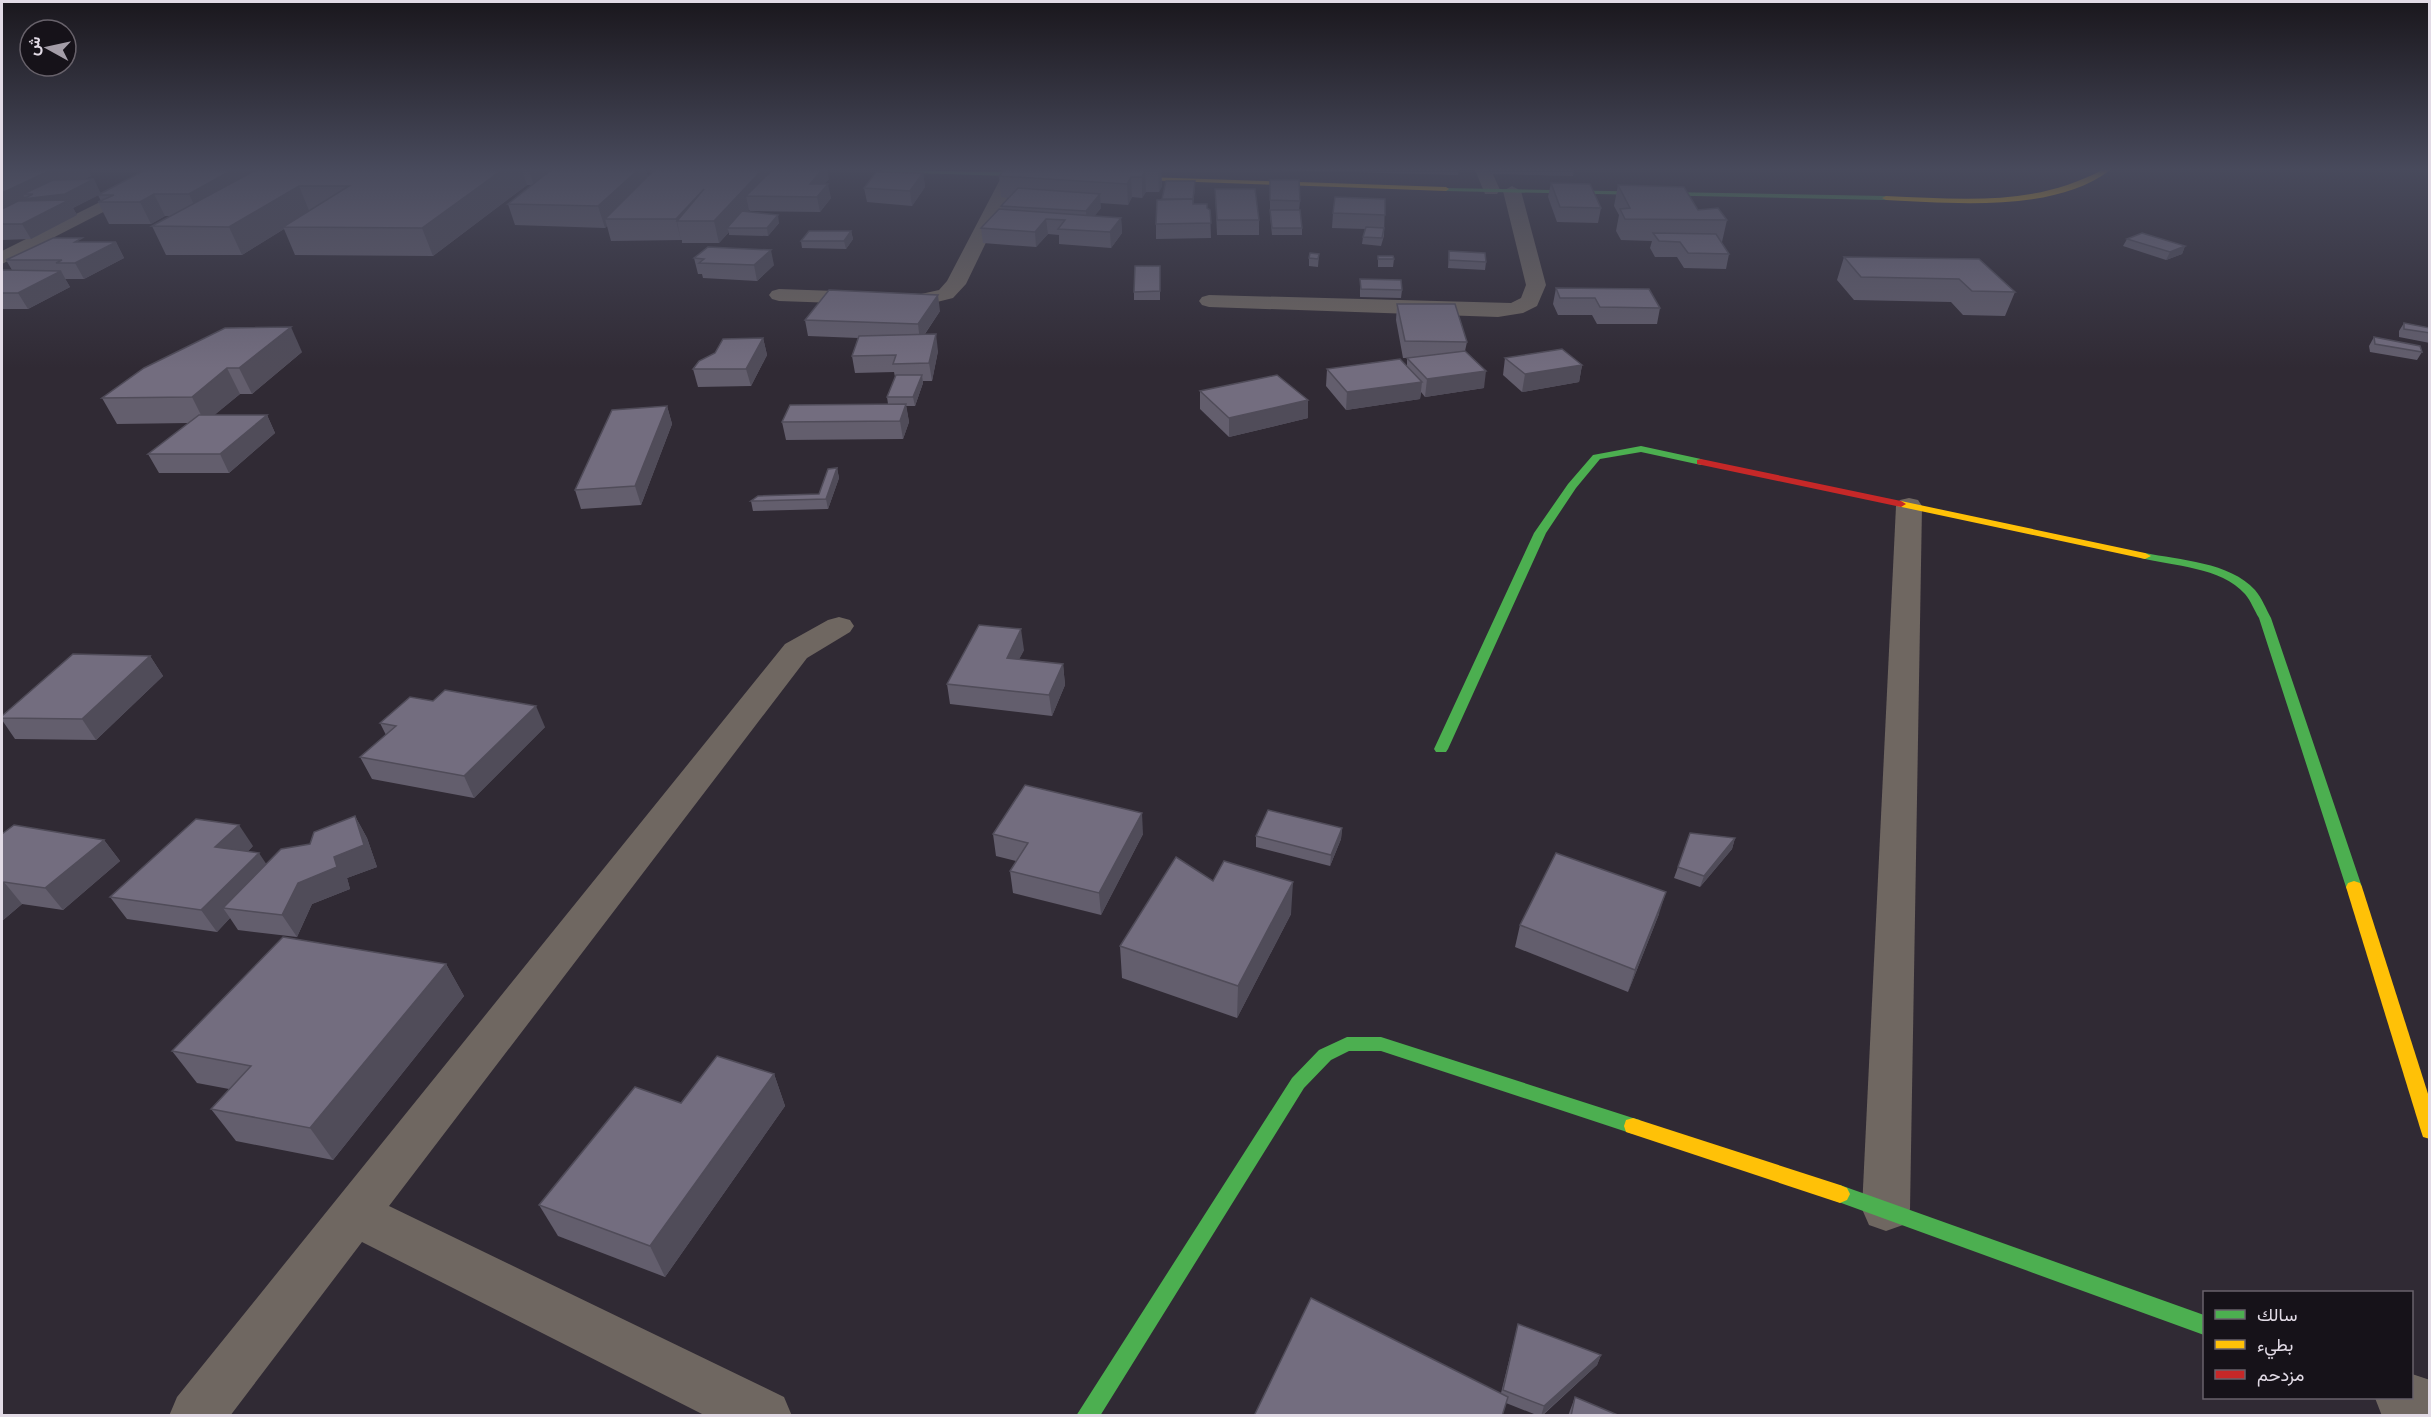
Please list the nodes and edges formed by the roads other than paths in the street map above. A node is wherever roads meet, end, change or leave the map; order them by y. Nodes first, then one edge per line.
1 (45, 236) edge
2 (980, 236) edge
3 (1524, 236) edge
4 (2, 258) edge
5 (779, 296) dead end
6 (1209, 302) dead end
7 (1910, 506) junction
8 (839, 626) dead end
9 (1441, 749) dead end
10 (2430, 1131) edge
11 (1886, 1209) junction
12 (355, 1214) junction
13 (2203, 1324) edge
14 (2405, 1399) edge
15 (2430, 1407) edge
16 (196, 1416) edge
17 (765, 1416) edge
18 (1087, 1416) edge

1 - 4 street
2 - 5 street
3 - 6 street
7 - 9 street
7 - 10 street
7 - 11 street
8 - 12 street
11 - 13 street
11 - 18 street
12 - 16 street
12 - 17 street
14 - 15 street

